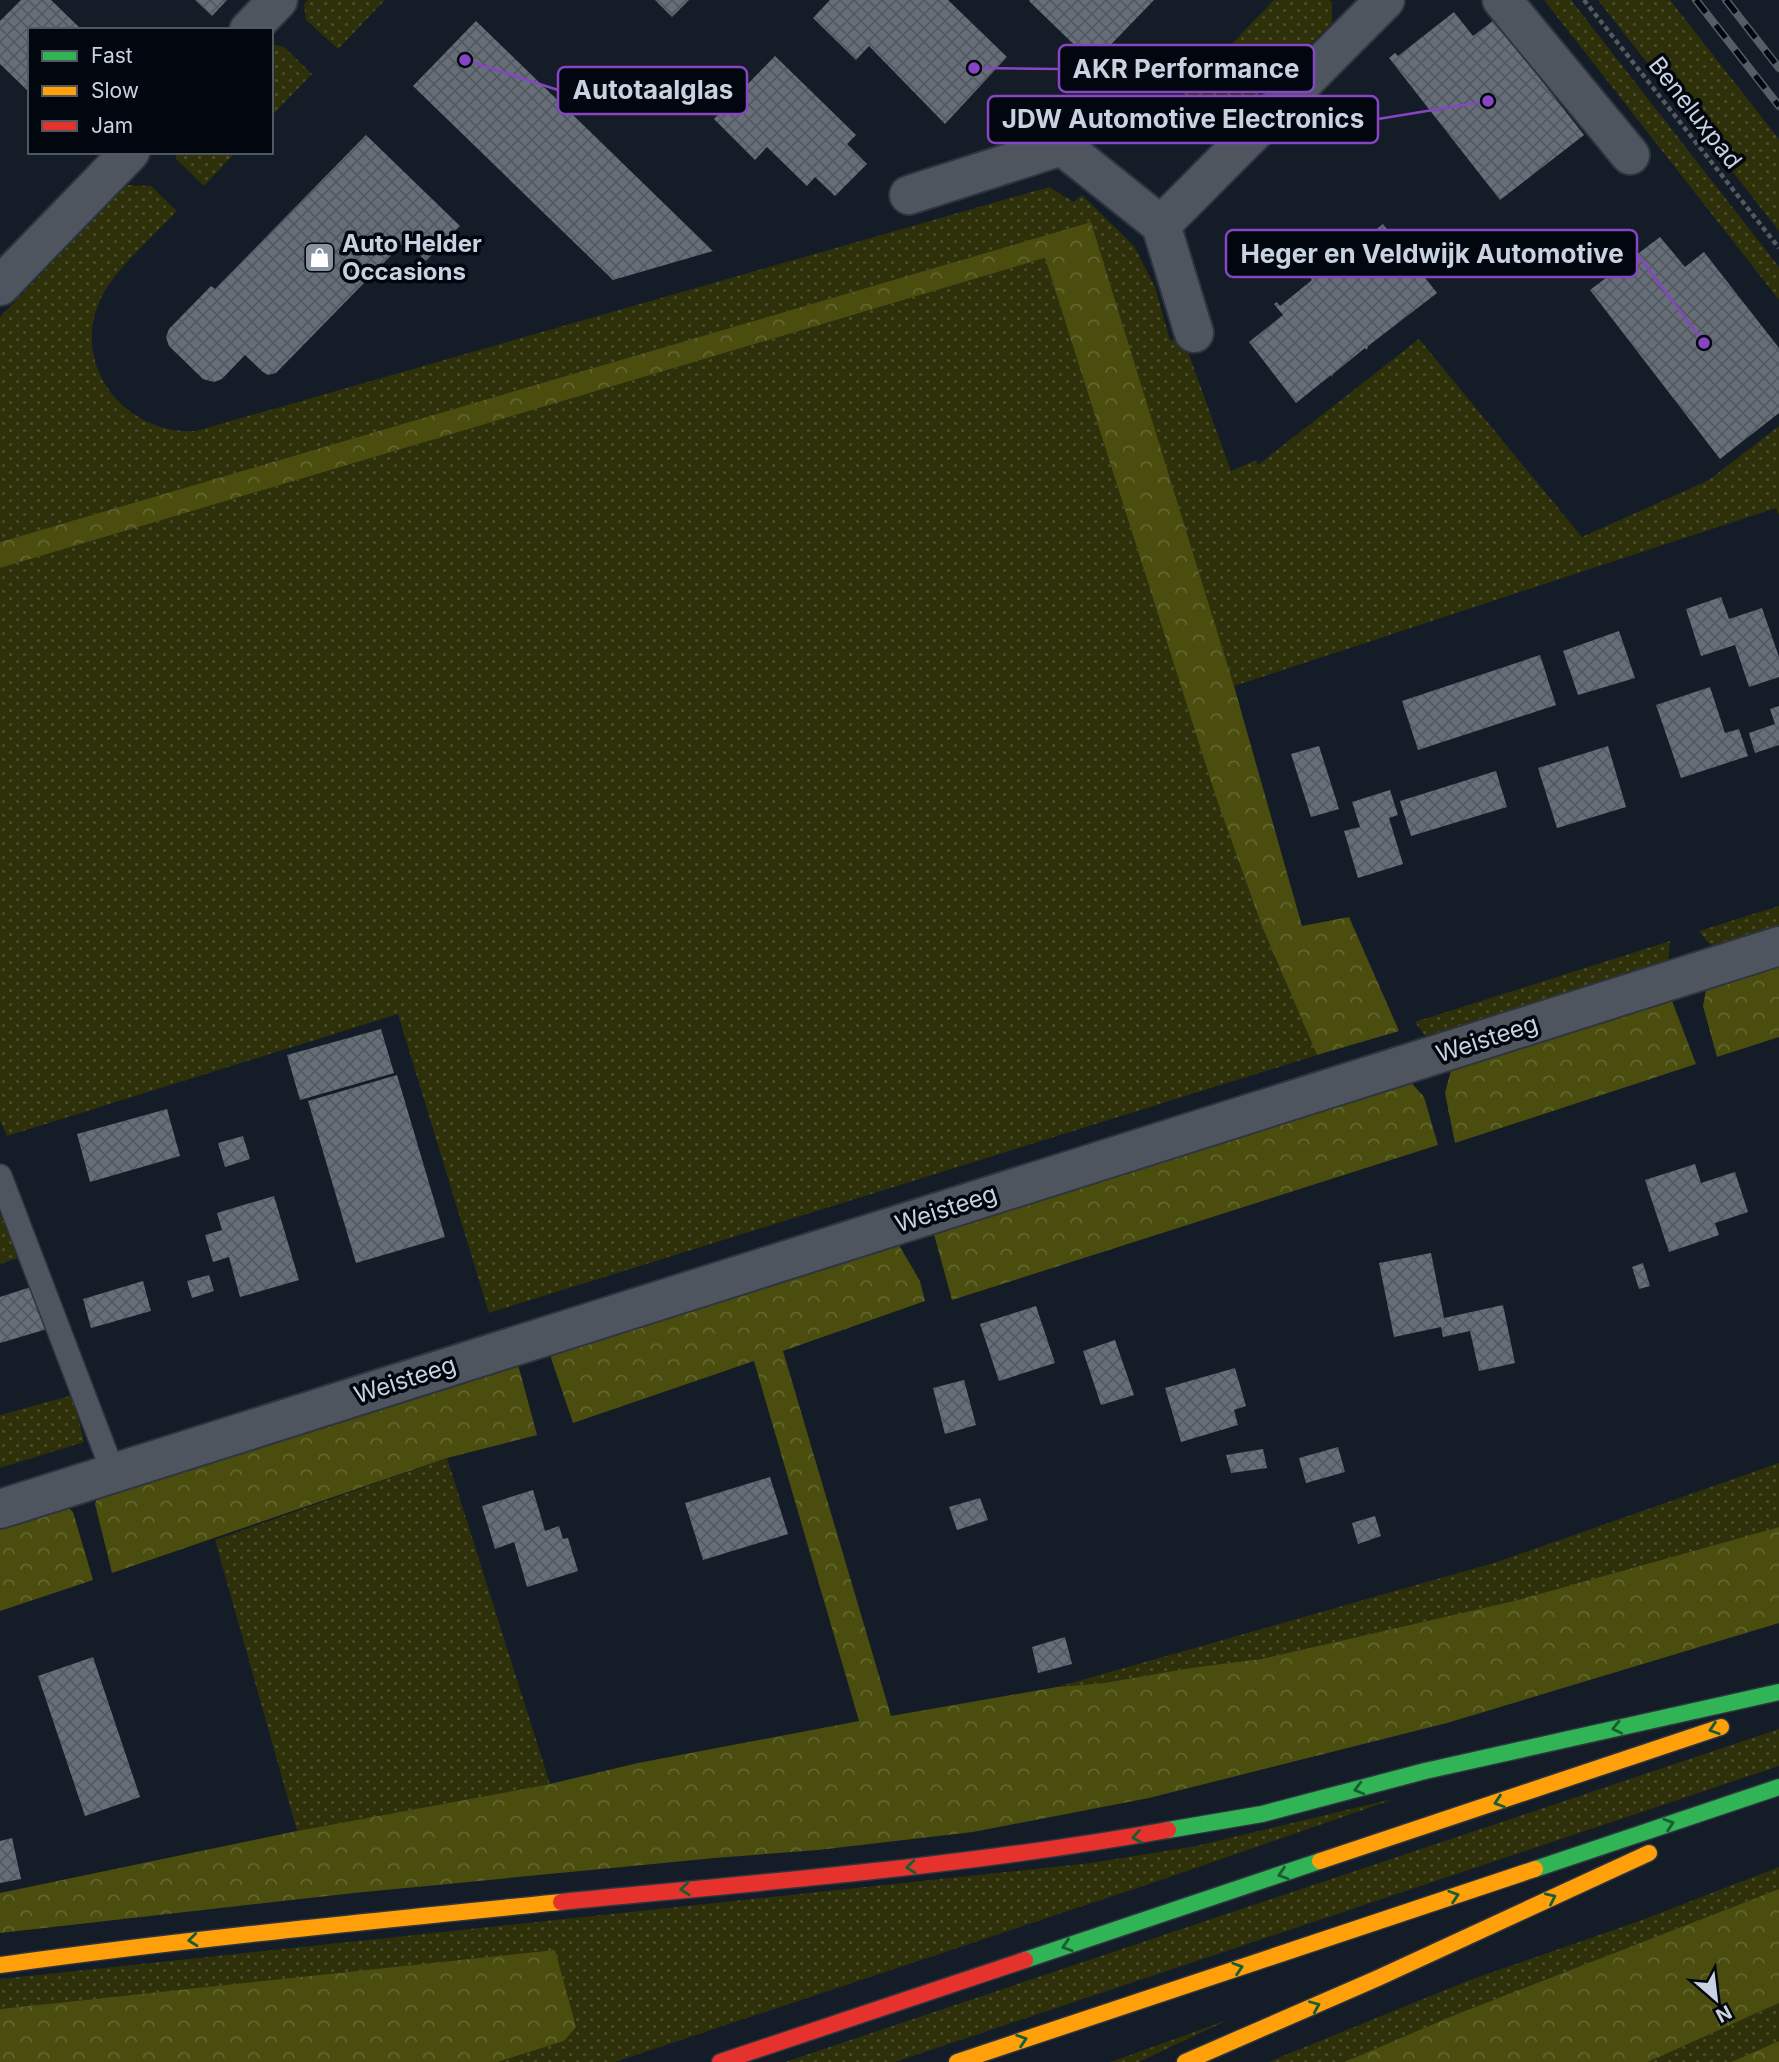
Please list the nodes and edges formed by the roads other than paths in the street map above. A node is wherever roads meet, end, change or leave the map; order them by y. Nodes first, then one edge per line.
1 (278, 0) edge
2 (1385, 0) edge
3 (1502, 0) edge
4 (251, 28) edge
5 (129, 154) edge
6 (1630, 155) dead end
7 (909, 195) dead end
8 (1161, 225) junction
9 (0, 286) edge
10 (1194, 332) dead end
11 (1779, 946) edge
12 (0, 1176) edge
13 (113, 1472) junction
14 (0, 1509) edge
15 (1779, 1692) edge
16 (1739, 1721) dead end
17 (1779, 1787) edge
18 (1779, 1793) edge
19 (1691, 1834) dead end
20 (1666, 1845) dead end
21 (0, 1965) edge
22 (720, 2062) edge
23 (957, 2062) edge
24 (1185, 2062) edge

1 - 4 street
2 - 8 street
3 - 6 street
5 - 9 street
7 - 8 street
8 - 10 street
11 - 13 street, Weisteeg
12 - 13 lane
13 - 14 street, Weisteeg
15 -> 21 highway
16 -> 22 highway
23 -> 17 highway
18 - 19 highway
24 -> 20 highway

